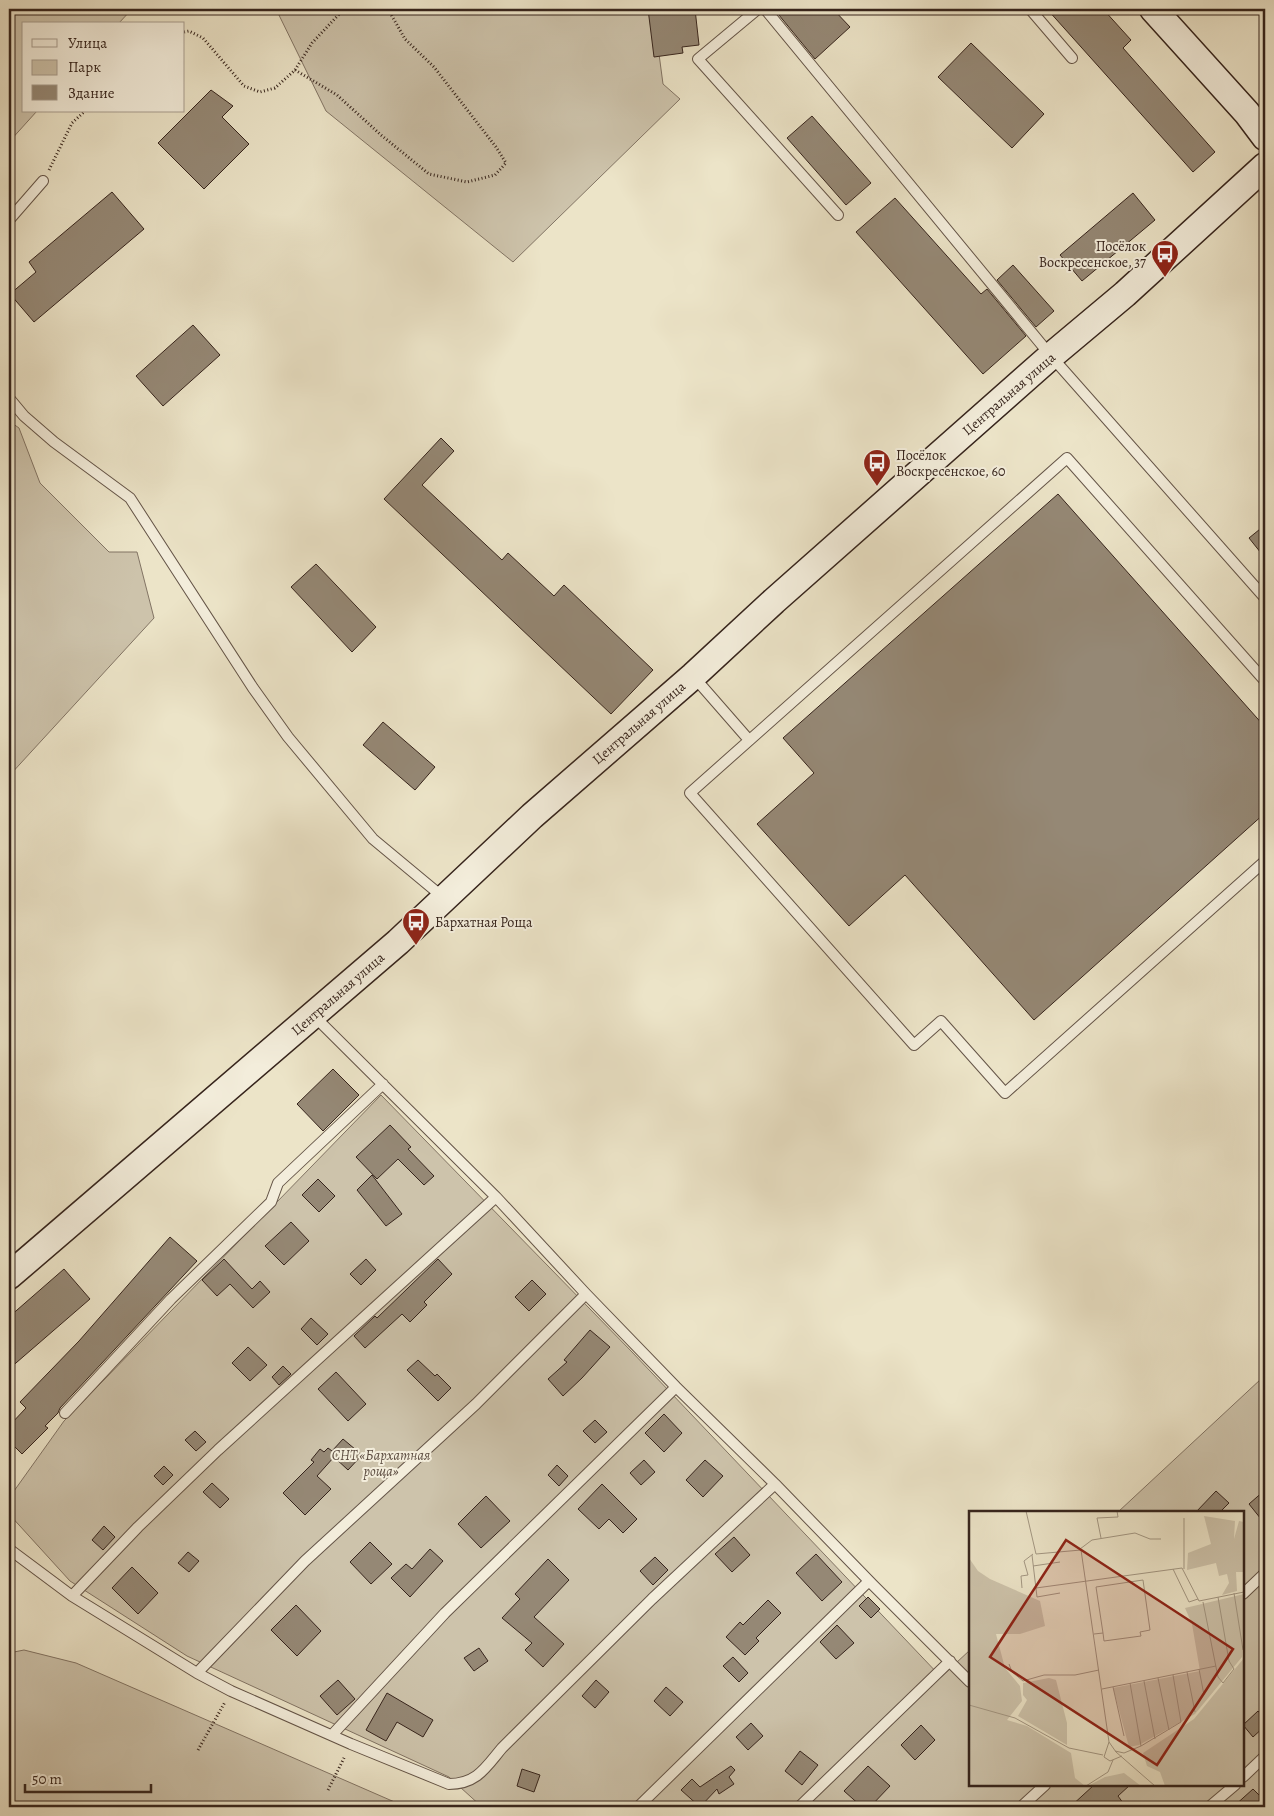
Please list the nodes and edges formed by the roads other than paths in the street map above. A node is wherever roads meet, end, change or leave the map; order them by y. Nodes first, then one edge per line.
1 (758, 9) edge
2 (764, 9) edge
3 (1030, 9) edge
4 (1153, 9) edge
5 (1072, 58) dead end
6 (1265, 136) edge
7 (1265, 166) edge
8 (43, 181) road end
9 (838, 215) dead end
10 (9, 220) edge
11 (1052, 356) junction
12 (9, 398) edge
13 (1265, 598) edge
14 (693, 676) junction
15 (1265, 681) edge
16 (749, 740) junction
17 (1265, 861) edge
18 (444, 898) junction
19 (313, 1015) junction
20 (383, 1084) junction
21 (496, 1198) junction
22 (9, 1276) edge
23 (586, 1294) junction
24 (676, 1387) junction
25 (65, 1413) dead end
26 (775, 1484) junction
27 (9, 1549) edge
28 (1265, 1572) edge
29 (869, 1581) junction
30 (1244, 1593) edge
31 (72, 1596) junction
32 (950, 1662) junction
33 (197, 1673) junction
34 (969, 1681) edge
35 (332, 1736) junction
36 (1265, 1756) edge
37 (1244, 1776) edge
38 (1044, 1786) edge
39 (1234, 1786) edge
40 (638, 1807) edge
41 (799, 1807) edge
42 (1021, 1807) edge
43 (1209, 1807) edge

1 - 9 lane
2 - 11 lane
3 - 5 lane
4 - 6 main road
7 - 11 main road, Центральная улица
8 - 10 lane
11 - 13 lane
11 - 14 main road, Центральная улица
12 - 18 lane
14 - 16 lane
14 - 18 main road, Центральная улица
15 - 16 lane
16 - 17 lane
18 - 19 main road, Центральная улица
19 - 20 lane
19 - 22 main road, Центральная улица
20 - 21 lane
20 - 25 lane
21 - 23 lane
21 - 31 lane
23 - 24 lane
23 - 33 lane
24 - 26 lane
24 - 35 lane
26 - 29 lane
26 - 35 lane
27 - 31 lane
28 - 30 lane
29 - 32 lane
29 - 40 lane
31 - 33 lane
32 - 34 lane
32 - 41 lane
33 - 35 lane
36 - 37 lane
38 - 42 lane
39 - 43 lane

